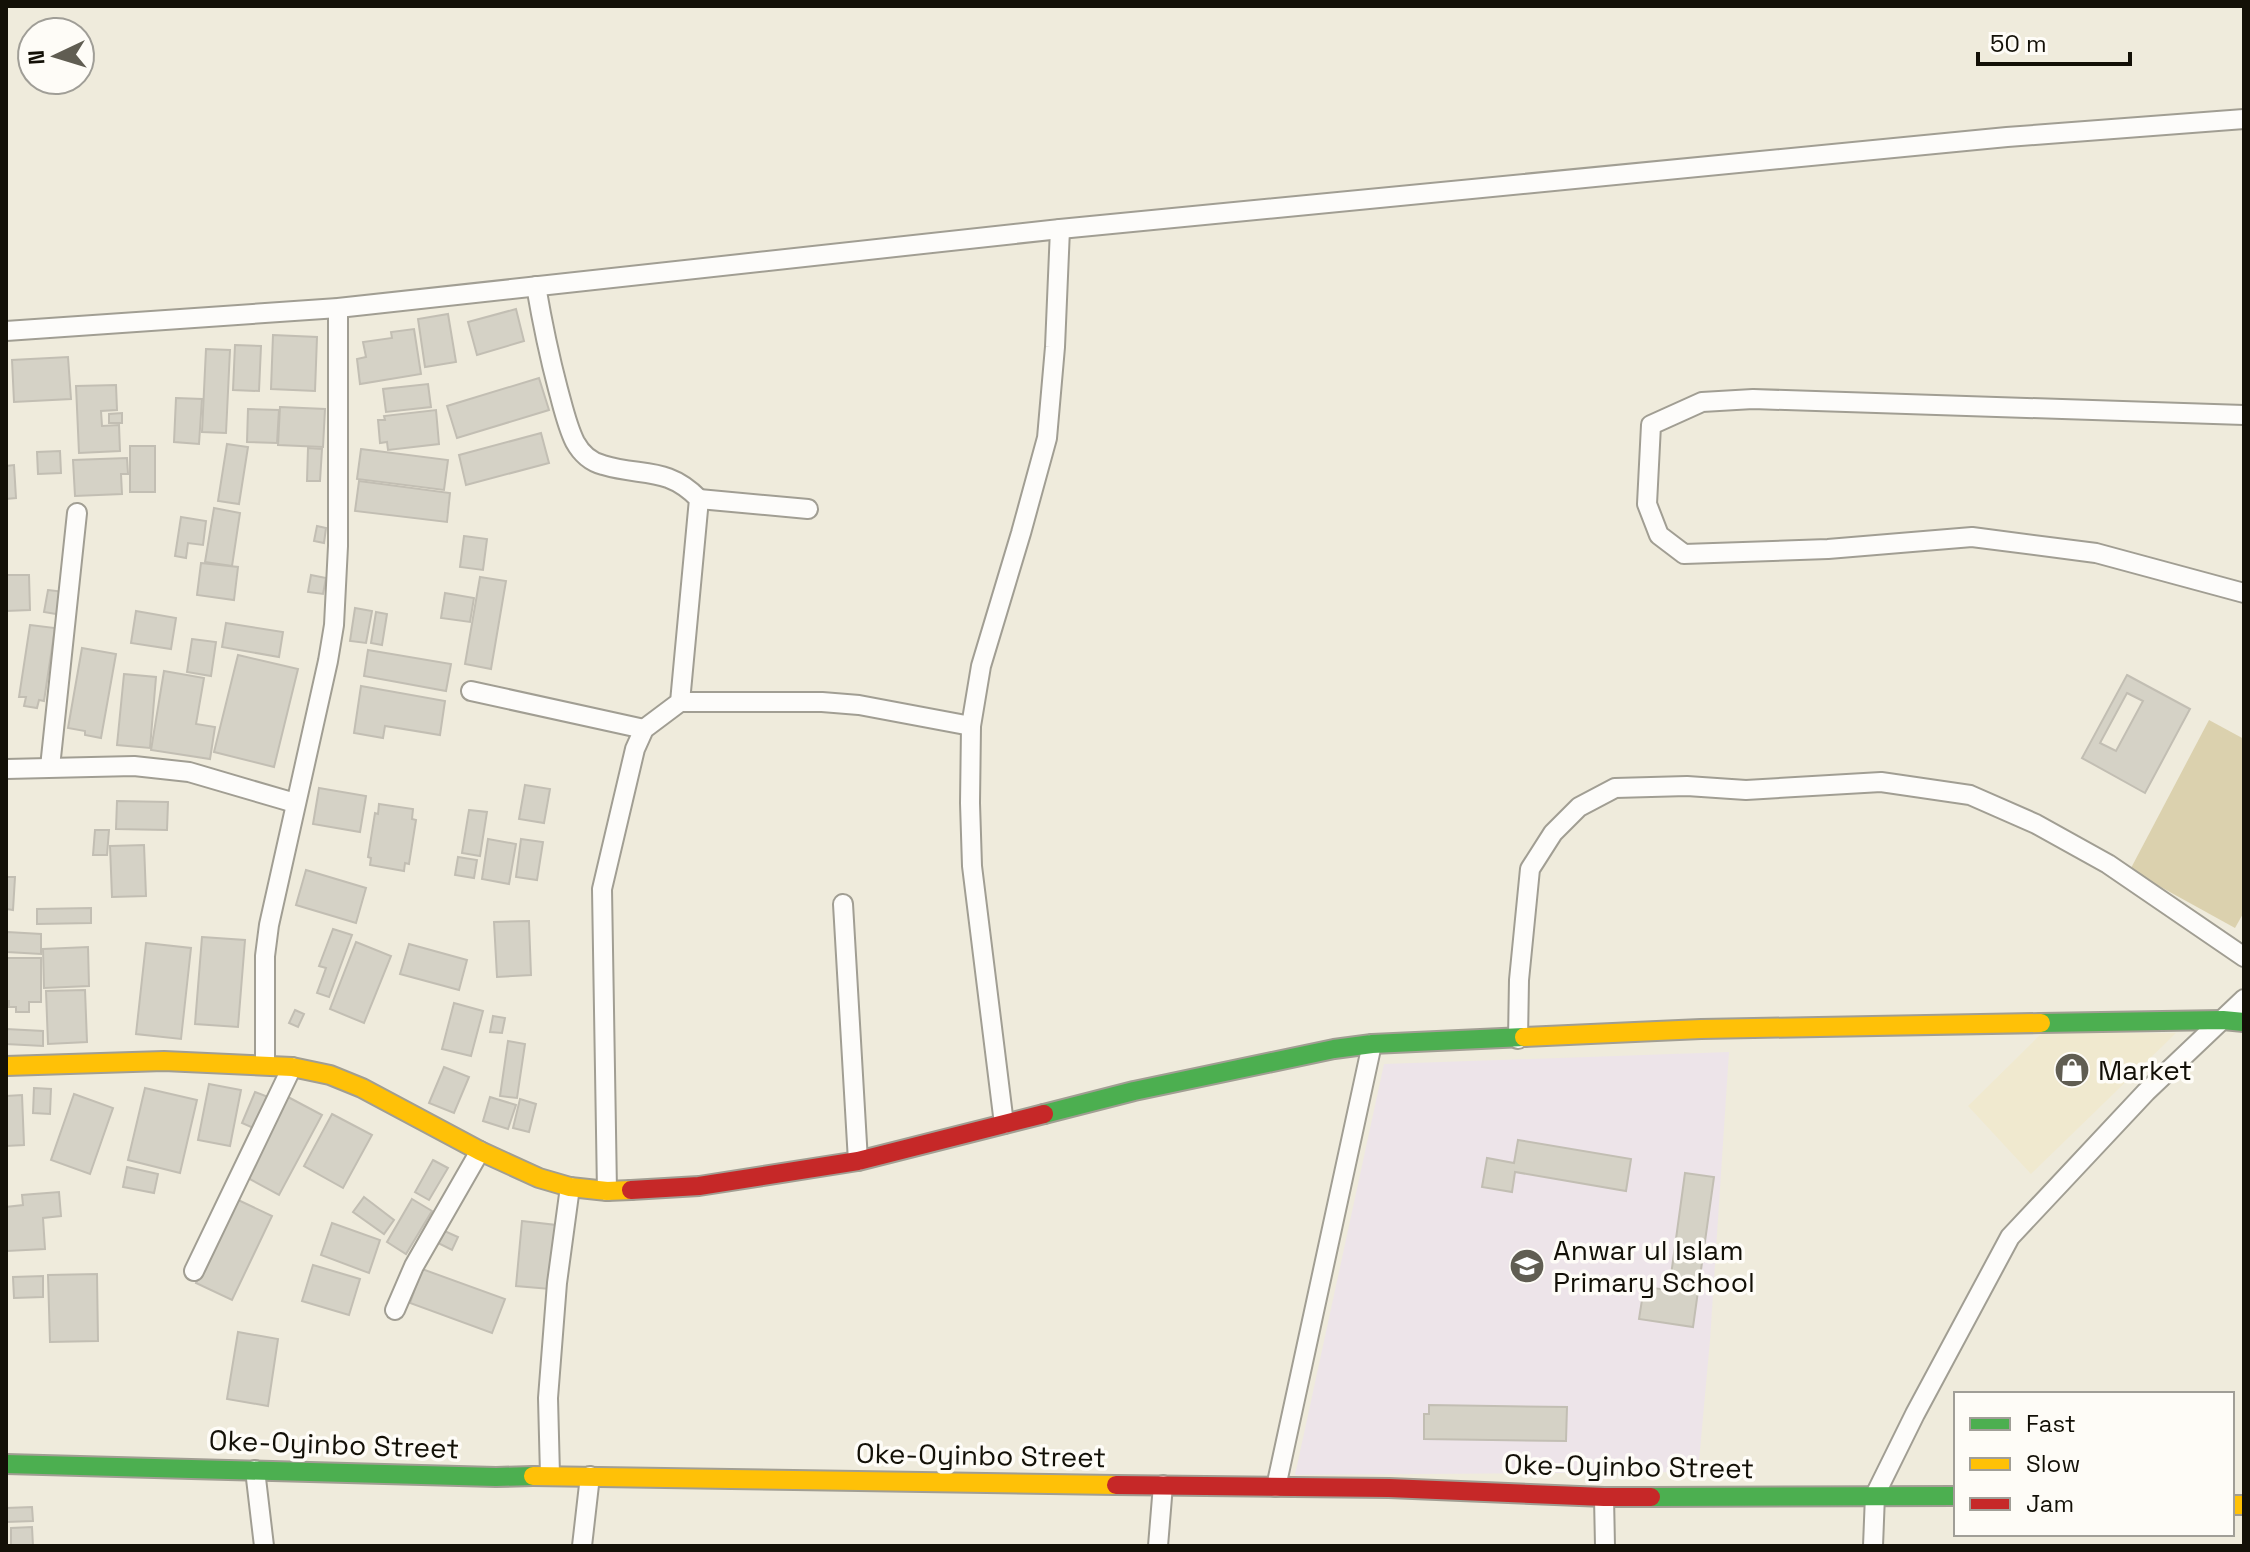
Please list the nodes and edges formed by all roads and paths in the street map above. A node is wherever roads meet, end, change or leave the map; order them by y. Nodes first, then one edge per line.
1 (2244, 119) edge
2 (1060, 229) junction
3 (536, 286) junction
4 (338, 308) junction
5 (6, 331) edge
6 (2244, 415) edge
7 (699, 499) junction
8 (808, 509) dead end
9 (77, 513) dead end
10 (2244, 593) edge
11 (471, 691) dead end
12 (680, 702) junction
13 (971, 726) junction
14 (644, 729) junction
15 (50, 767) junction
16 (6, 769) edge
17 (295, 803) junction
18 (843, 904) dead end
19 (2244, 957) edge
20 (2244, 999) edge
21 (2223, 1020) junction
22 (2244, 1022) edge
23 (1518, 1039) junction
24 (1372, 1044) junction
25 (265, 1064) junction
26 (6, 1066) edge
27 (292, 1067) junction
28 (1004, 1124) junction
29 (480, 1151) junction
30 (858, 1161) junction
31 (570, 1187) junction
32 (607, 1191) junction
33 (194, 1271) dead end
34 (395, 1310) dead end
35 (6, 1464) edge
36 (255, 1470) junction
37 (550, 1475) junction
38 (590, 1476) junction
39 (1163, 1485) junction
40 (1276, 1487) junction
41 (1875, 1495) junction
42 (1954, 1496) edge
43 (1604, 1497) junction
44 (264, 1546) edge
45 (582, 1546) edge
46 (1158, 1546) edge
47 (1605, 1546) edge
48 (1873, 1546) edge

1 - 2 street
2 - 3 street
2 - 13 street
3 - 4 street
3 - 7 street
4 - 5 street
4 - 17 street
6 - 10 street
7 - 8 street
7 - 12 street
9 - 15 street
11 - 14 street
12 - 13 street
12 - 14 street
13 - 28 street
14 - 32 street
15 - 16 street
15 - 17 street
17 - 25 street
18 - 30 street
19 - 23 street
20 - 21 street
21 - 22 street
21 - 23 street
21 - 41 street
23 - 24 street
24 - 28 street
24 - 40 street
25 - 26 street
25 - 27 street
27 - 29 street
27 - 33 street
28 - 30 street
29 - 31 street
29 - 34 street
30 - 32 street
31 - 32 street
31 - 37 street
35 - 36 street, Oke-Oyinbo Street
36 - 37 street, Oke-Oyinbo Street
36 - 44 street
37 - 38 street, Oke-Oyinbo Street
38 - 39 street, Oke-Oyinbo Street
38 - 45 street
39 - 40 street, Oke-Oyinbo Street
39 - 46 street
40 - 43 street, Oke-Oyinbo Street
41 - 42 street, Oke-Oyinbo Street
41 - 43 street, Oke-Oyinbo Street
41 - 48 street
43 - 47 street

